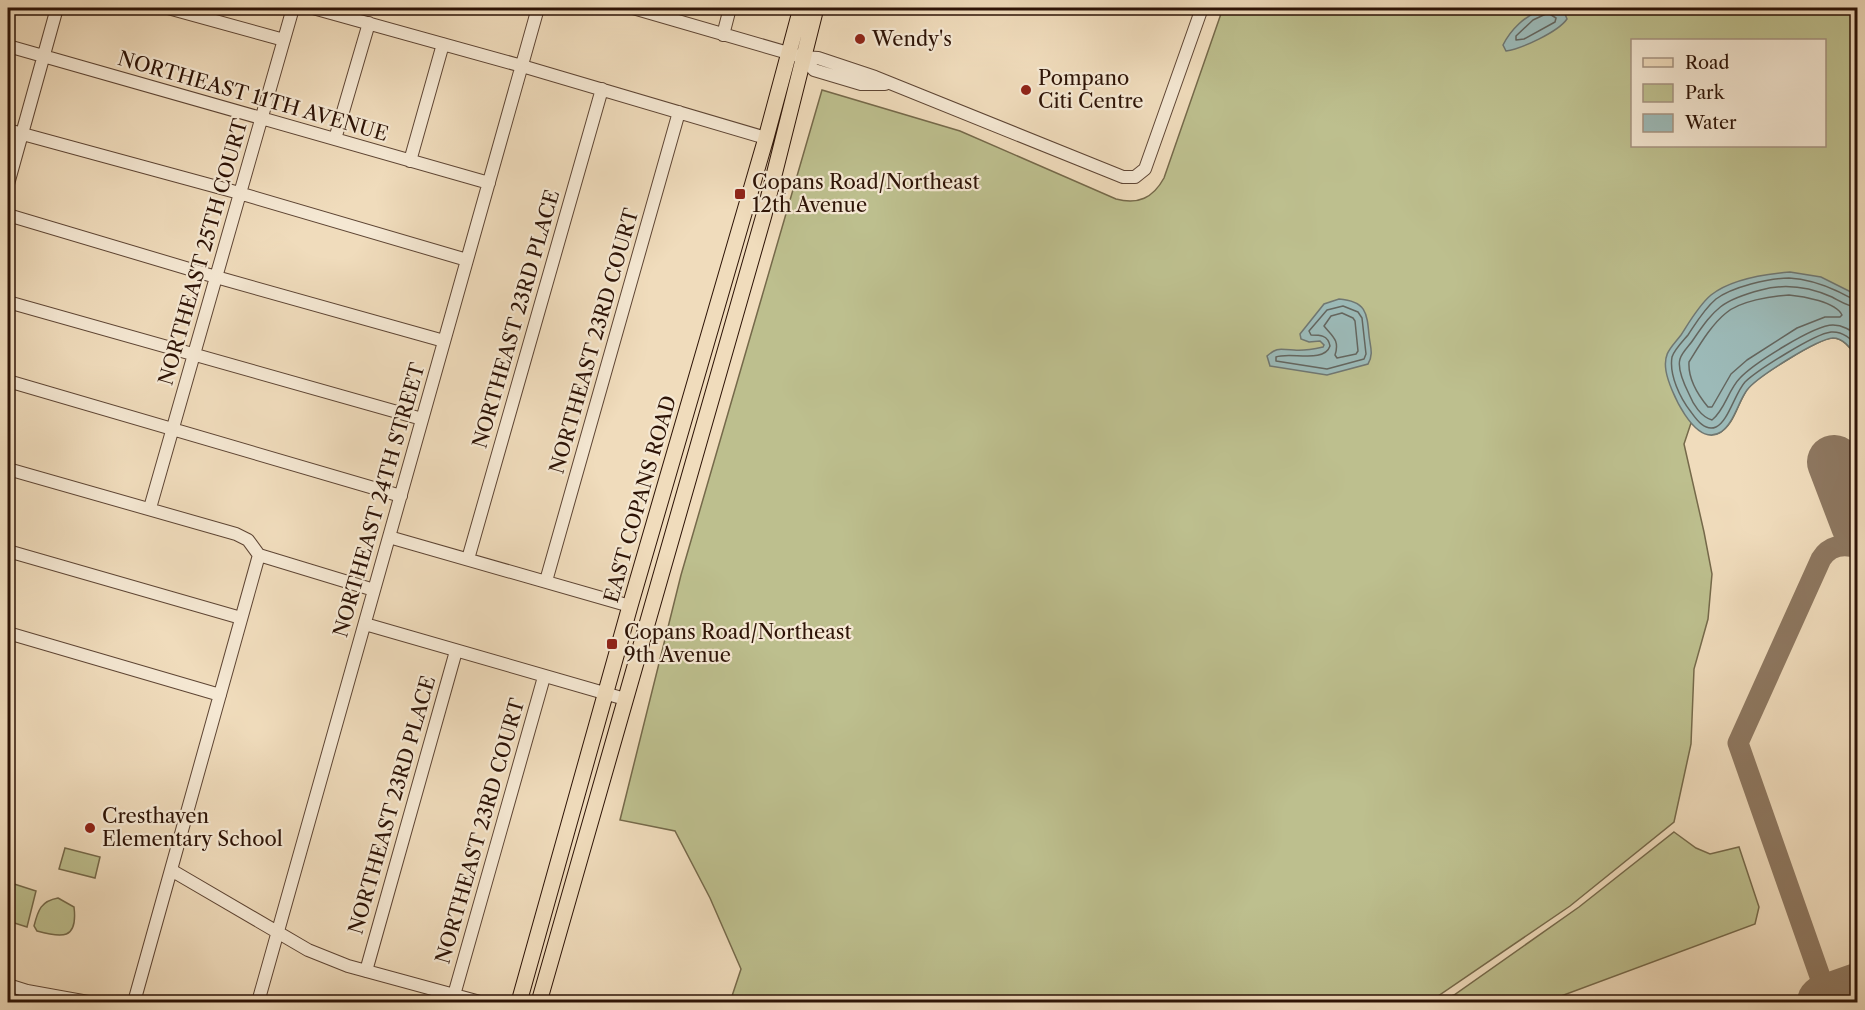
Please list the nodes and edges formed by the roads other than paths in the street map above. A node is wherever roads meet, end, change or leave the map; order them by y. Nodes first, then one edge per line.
1 (57, 8) edge
2 (168, 8) edge
3 (293, 8) edge
4 (313, 8) edge
5 (538, 8) edge
6 (635, 8) edge
7 (730, 8) edge
8 (801, 8) edge
9 (816, 8) edge
10 (1202, 8) edge
11 (369, 23) junction
12 (723, 35) junction
13 (284, 40) junction
14 (443, 44) junction
15 (8, 46) edge
16 (795, 55) junction
17 (43, 56) junction
18 (522, 66) junction
19 (602, 89) junction
20 (679, 112) junction
21 (261, 118) junction
22 (8, 130) edge
23 (22, 134) junction
24 (766, 138) junction
25 (336, 139) junction
26 (410, 161) junction
27 (489, 183) junction
28 (8, 184) edge
29 (240, 194) junction
30 (8, 215) edge
31 (467, 260) junction
32 (216, 277) junction
33 (8, 302) edge
34 (444, 341) junction
35 (194, 354) junction
36 (8, 381) edge
37 (422, 418) junction
38 (172, 430) junction
39 (8, 469) edge
40 (400, 496) junction
41 (150, 508) junction
42 (389, 537) junction
43 (8, 551) edge
44 (259, 555) junction
45 (468, 559) junction
46 (546, 581) junction
47 (374, 590) junction
48 (630, 606) junction
49 (241, 618) junction
50 (364, 624) junction
51 (8, 633) edge
52 (456, 651) junction
53 (544, 676) junction
54 (606, 694) junction
55 (220, 695) junction
56 (626, 699) junction
57 (171, 870) junction
58 (277, 934) junction
59 (366, 971) junction
60 (8, 986) edge
61 (454, 995) junction
62 (26, 997) edge
63 (88, 1002) edge
64 (134, 1002) edge
65 (258, 1002) edge
66 (480, 1002) edge
67 (519, 1002) edge
68 (539, 1002) edge

1 - 17 street
2 - 13 street
3 - 13 street, NORTHEAST 25TH COURT
4 - 11 street
5 - 18 street, NORTHEAST 24TH STREET
6 - 12 street
7 - 12 street
8 - 16 main road, EAST COPANS ROAD
9 - 16 main road, EAST COPANS ROAD
10 - 16 street
11 - 14 street
11 - 25 street
12 - 16 street
13 - 21 street, NORTHEAST 25TH COURT
14 - 18 street
14 - 26 street
15 - 17 street, NORTHEAST 11TH AVENUE
16 - 24 main road, EAST COPANS ROAD
16 - 56 main road, EAST COPANS ROAD
17 - 21 street, NORTHEAST 11TH AVENUE
17 - 23 street
18 - 19 street
18 - 27 street, NORTHEAST 24TH STREET
19 - 20 street
19 - 45 street, NORTHEAST 23RD PLACE
20 - 24 street
20 - 46 street, NORTHEAST 23RD COURT
21 - 25 street, NORTHEAST 11TH AVENUE
21 - 29 street, NORTHEAST 25TH COURT
22 - 23 street
23 - 28 street
23 - 29 street
24 - 48 main road, EAST COPANS ROAD
25 - 26 street, NORTHEAST 11TH AVENUE
26 - 27 street, NORTHEAST 11TH AVENUE
27 - 31 street, NORTHEAST 24TH STREET
29 - 31 street
29 - 32 street, NORTHEAST 25TH COURT
30 - 32 street
31 - 34 street, NORTHEAST 24TH STREET
32 - 34 street
32 - 35 street, NORTHEAST 25TH COURT
33 - 35 street
34 - 37 street, NORTHEAST 24TH STREET
35 - 37 street
35 - 38 street, NORTHEAST 25TH COURT
36 - 38 street
37 - 40 street, NORTHEAST 24TH STREET
38 - 40 street
38 - 41 street, NORTHEAST 25TH COURT
39 - 41 street
40 - 42 street, NORTHEAST 24TH STREET
41 - 44 street
42 - 45 street
42 - 47 street, NORTHEAST 24TH STREET
43 - 49 street
44 - 47 street
44 - 49 street
45 - 46 street
46 - 48 street
47 - 50 street, NORTHEAST 24TH STREET
48 - 54 main road, EAST COPANS ROAD
49 - 55 street
50 - 52 street
50 - 58 street, NORTHEAST 24TH STREET
51 - 55 street
52 - 53 street
52 - 59 street, NORTHEAST 23RD PLACE
53 - 54 street
53 - 61 street, NORTHEAST 23RD COURT
54 - 56 street
54 - 67 main road, EAST COPANS ROAD
55 - 57 street
56 - 68 main road, EAST COPANS ROAD
57 - 58 street
57 - 64 street
58 - 59 street
58 - 65 street, NORTHEAST 24TH STREET
59 - 61 street
60 - 62 street
61 - 66 street
62 - 63 street

